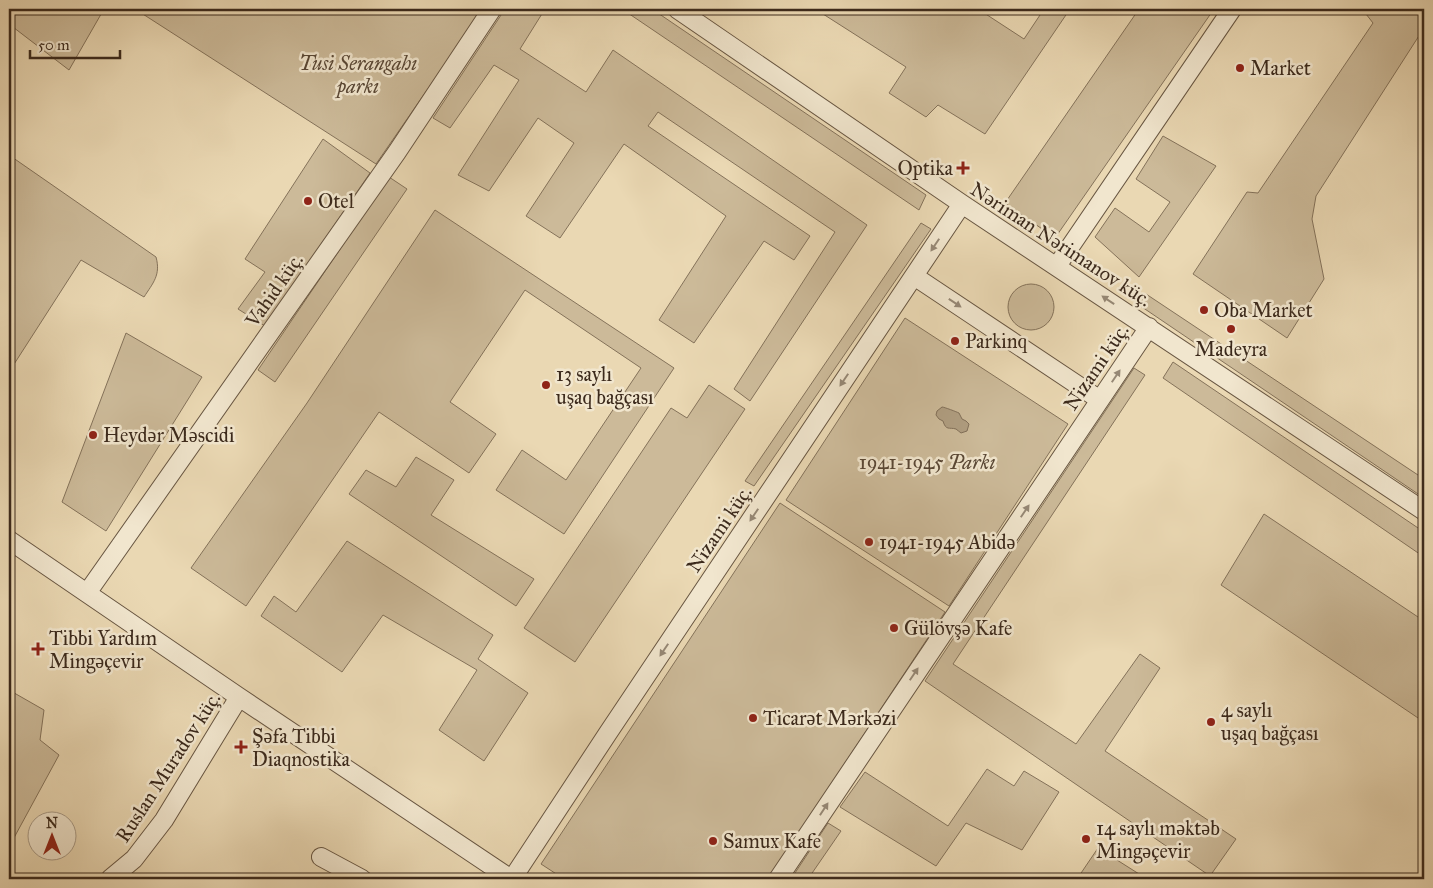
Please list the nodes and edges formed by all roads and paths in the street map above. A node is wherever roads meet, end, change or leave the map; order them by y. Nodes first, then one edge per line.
1 (492, 9) edge
2 (678, 9) edge
3 (1232, 9) edge
4 (962, 204) junction
5 (1057, 266) junction
6 (914, 276) junction
7 (1149, 328) junction
8 (1100, 400) junction
9 (1424, 511) edge
10 (9, 540) edge
11 (87, 593) junction
12 (238, 697) junction
13 (322, 856) dead end
14 (488, 873) edge
15 (110, 879) edge
16 (362, 879) edge
17 (512, 879) edge
18 (778, 879) edge

1 - 11 street, Vahid küç.
2 - 4 street, Nəriman Nərimanov küç.
3 - 5 street
4 - 5 street, Nəriman Nərimanov küç.
4 -> 6 street, Nizami küç.
7 -> 5 street, Nəriman Nərimanov küç.
6 -> 8 street
6 -> 17 street, Nizami küç.
8 -> 7 street, Nizami küç.
7 - 9 street, Nəriman Nərimanov küç.
18 -> 8 street, Nizami küç.
10 - 11 street
11 - 12 street
12 - 14 street
12 - 15 street, Ruslan Muradov küç.
13 - 16 street
14 - 17 street

